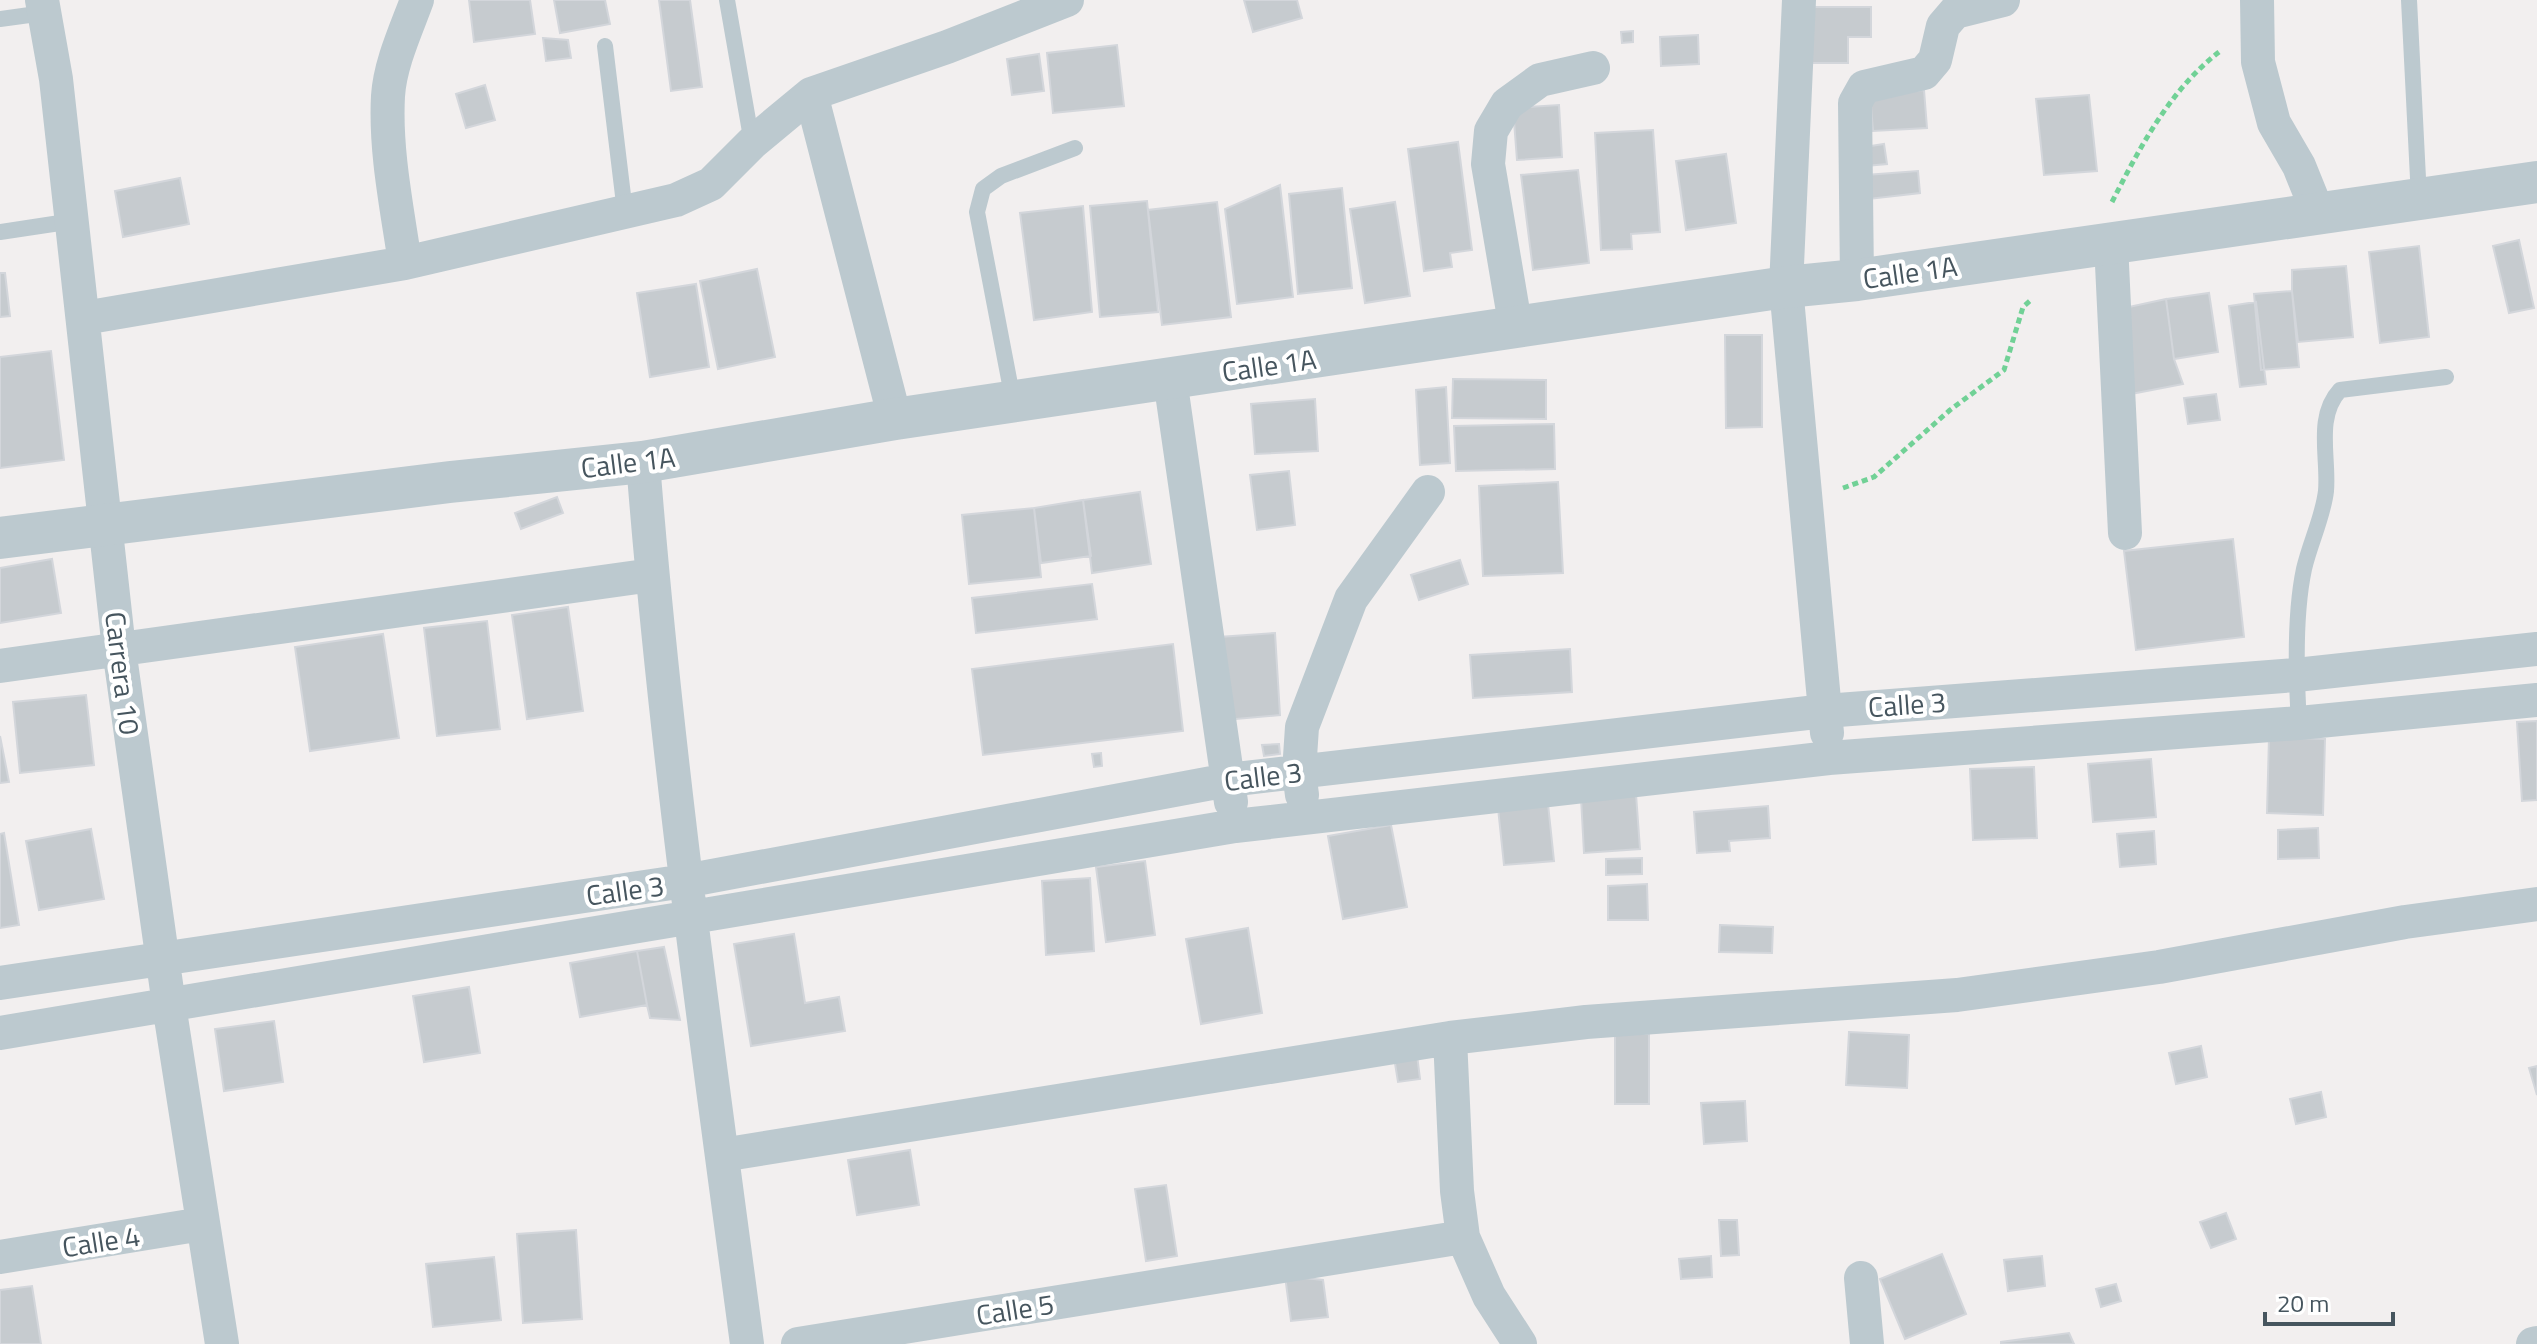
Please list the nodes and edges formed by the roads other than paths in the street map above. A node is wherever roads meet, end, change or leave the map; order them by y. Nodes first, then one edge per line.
1 (417, 0) edge
2 (727, 0) edge
3 (1067, 0) edge
4 (1799, 0) edge
5 (2003, 0) edge
6 (2409, 0) edge
7 (43, 6) edge
8 (2257, 11) edge
9 (0, 19) edge
10 (605, 46) dead end
11 (1593, 68) dead end
12 (811, 94) junction
13 (752, 143) junction
14 (1075, 148) dead end
15 (2537, 182) edge
16 (2419, 199) junction
17 (625, 212) junction
18 (2318, 213) junction
19 (73, 221) junction
20 (0, 232) edge
21 (2100, 245) junction
22 (405, 263) junction
23 (1857, 280) junction
24 (1786, 287) junction
25 (84, 318) junction
26 (1516, 329) junction
27 (2446, 377) dead end
28 (1170, 379) junction
29 (1013, 401) junction
30 (895, 419) junction
31 (643, 462) junction
32 (1428, 492) dead end
33 (105, 524) junction
34 (2125, 533) dead end
35 (0, 538) edge
36 (652, 575) junction
37 (119, 649) junction
38 (2537, 649) edge
39 (0, 666) edge
40 (2296, 675) junction
41 (2537, 700) edge
42 (1825, 711) junction
43 (2299, 723) junction
44 (1829, 758) junction
45 (1299, 772) junction
46 (1228, 780) junction
47 (1305, 819) junction
48 (1235, 826) junction
49 (685, 881) junction
50 (2537, 904) edge
51 (690, 918) junction
52 (162, 958) junction
53 (0, 983) edge
54 (169, 1005) junction
55 (0, 1033) edge
56 (1450, 1038) junction
57 (722, 1155) junction
58 (202, 1224) junction
59 (1463, 1237) junction
60 (0, 1257) edge
61 (1861, 1278) dead end
62 (222, 1344) edge
63 (747, 1344) edge
64 (798, 1344) edge
65 (1520, 1344) edge
66 (1867, 1344) edge

1 - 22 street
2 - 13 lane
3 - 12 street
4 - 24 street
5 - 23 street
6 - 16 lane
7 - 9 lane
7 - 19 street, Carrera 10
8 - 18 street
10 - 17 lane
11 - 26 street
12 - 13 street
12 - 30 street
13 - 17 street
14 - 29 lane
15 - 16 street, Calle 1A
16 - 18 street, Calle 1A
17 - 22 street
18 - 21 street, Calle 1A
19 - 20 lane
19 - 25 street, Carrera 10
21 - 23 street, Calle 1A
21 - 34 street
22 - 25 street
23 - 24 street, Calle 1A
24 - 26 street, Calle 1A
24 - 42 street
25 - 33 street, Carrera 10
26 - 28 street, Calle 1A
27 - 40 lane
28 - 29 street, Calle 1A
28 - 46 street
29 - 30 street, Calle 1A
30 - 31 street, Calle 1A
31 - 33 street, Calle 1A
31 - 36 street
32 - 45 street
33 - 35 street, Calle 1A
33 - 37 street, Carrera 10
36 - 37 street
36 - 49 street
37 - 39 street
37 - 52 street, Carrera 10
38 - 40 street, Calle 3
40 - 42 street, Calle 3
40 - 43 lane
41 - 43 street, Calle 3
42 - 44 street
42 - 45 street, Calle 3
43 - 44 street, Calle 3
44 - 47 street, Calle 3
45 - 46 street, Calle 3
45 - 47 street
46 - 48 street
46 - 49 street, Calle 3
47 - 48 street, Calle 3
48 - 51 street, Calle 3
49 - 51 street
49 - 52 street, Calle 3
50 - 56 street
51 - 54 street, Calle 3
51 - 57 street
52 - 53 street, Calle 3
52 - 54 street, Carrera 10
54 - 55 street, Calle 3
54 - 58 street, Carrera 10
56 - 57 street
56 - 59 street
57 - 63 street
58 - 60 street, Calle 4
58 - 62 street, Carrera 10
59 - 64 street, Calle 5
59 - 65 street
61 - 66 street

